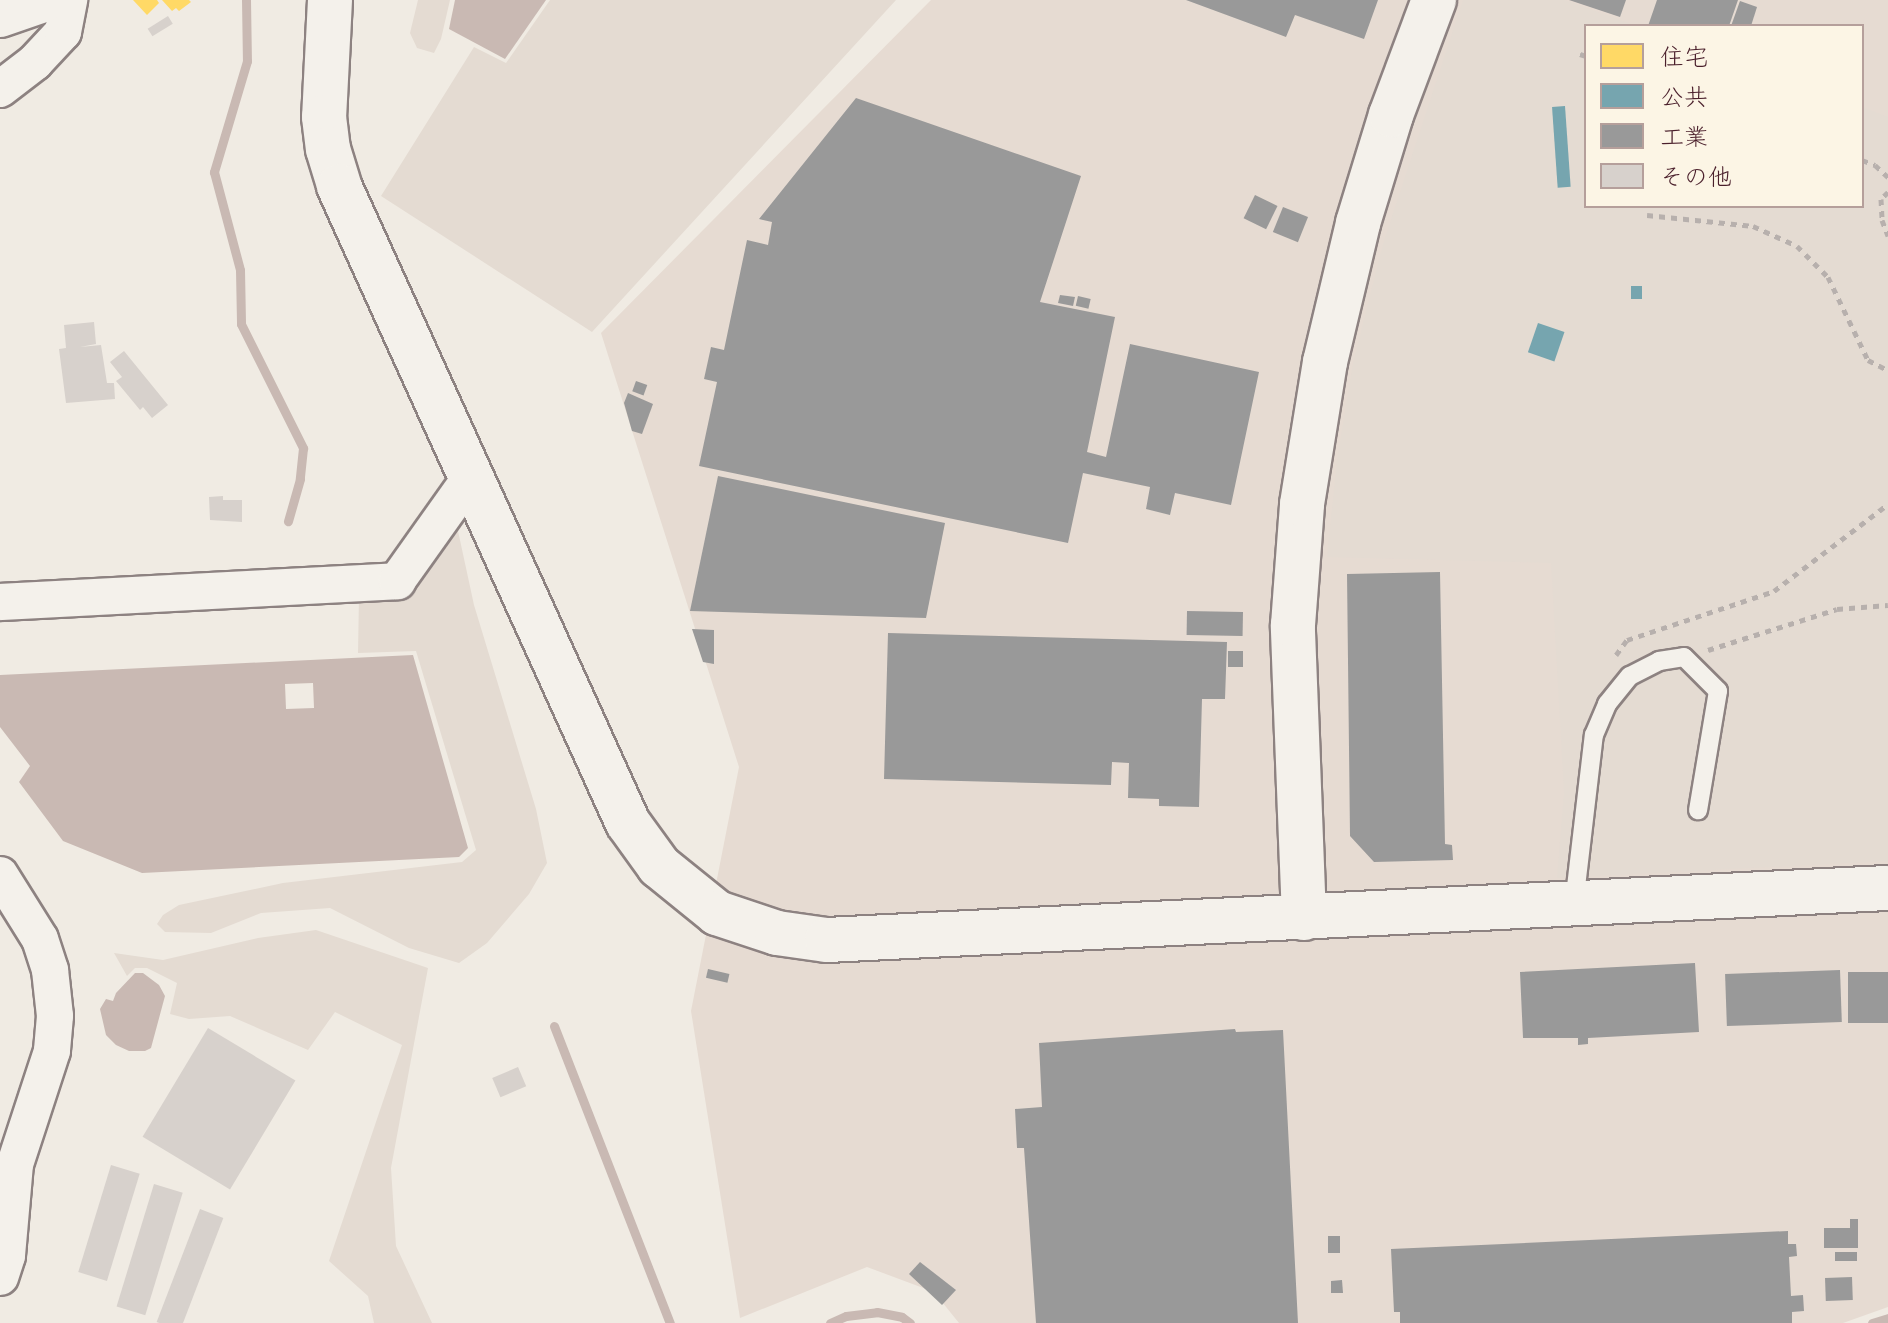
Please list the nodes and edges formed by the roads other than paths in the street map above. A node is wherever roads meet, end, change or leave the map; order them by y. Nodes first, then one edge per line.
1 (43, 0) edge
2 (69, 0) edge
3 (330, 0) edge
4 (1434, 0) edge
5 (0, 15) edge
6 (0, 89) edge
7 (471, 477) junction
8 (0, 602) edge
9 (1698, 810) dead end
10 (0, 875) edge
11 (1888, 888) edge
12 (1574, 904) junction
13 (1304, 918) junction
14 (0, 1277) edge

1 - 5 street
2 - 6 street
3 - 7 street
4 - 13 street
7 - 8 street
7 - 13 street
9 - 12 lane
10 - 14 street
11 - 12 street
12 - 13 street

